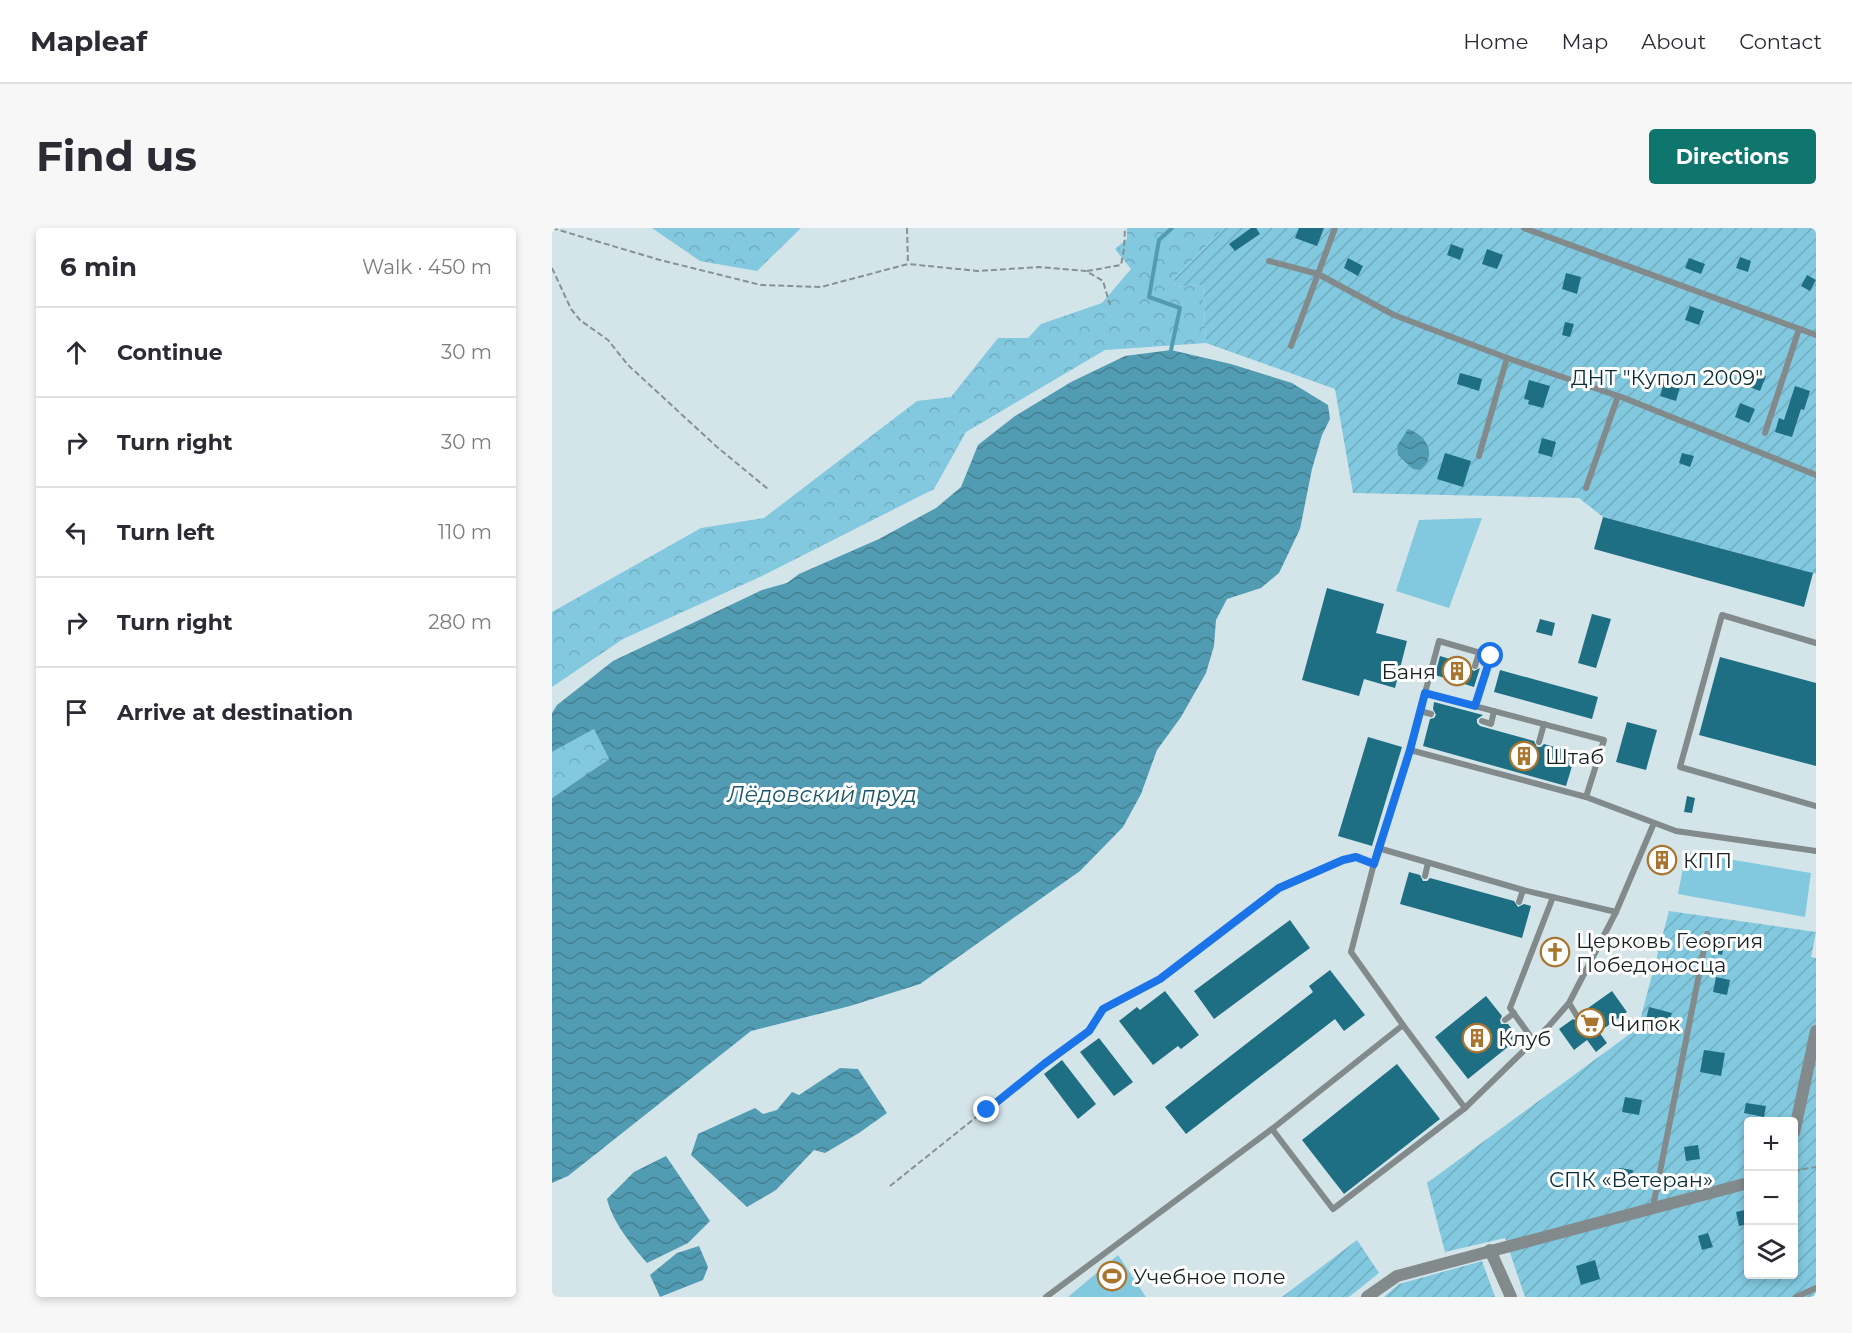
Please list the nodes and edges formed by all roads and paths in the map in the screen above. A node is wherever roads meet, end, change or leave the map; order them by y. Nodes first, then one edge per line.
1 (552, 228) edge
2 (907, 228) edge
3 (1125, 228) edge
4 (1335, 228) edge
5 (1524, 228) edge
6 (1269, 261) dead end
7 (908, 264) junction
8 (552, 268) edge
9 (1086, 271) junction
10 (1318, 274) junction
11 (1110, 305) dead end
12 (1799, 329) junction
13 (1816, 335) edge
14 (1291, 346) dead end
15 (1507, 358) junction
16 (1618, 396) junction
17 (1765, 433) dead end
18 (1479, 456) dead end
19 (1816, 475) edge
20 (1586, 488) dead end
21 (768, 489) dead end
22 (1816, 643) edge
23 (1479, 653) junction
24 (1475, 666) dead end
25 (1425, 693) junction
26 (1475, 706) junction
27 (1420, 711) junction
28 (1494, 711) junction
29 (1431, 714) dead end
30 (1482, 722) dead end
31 (1544, 724) junction
32 (1539, 742) dead end
33 (1435, 749) dead end
34 (1410, 750) junction
35 (1433, 757) junction
36 (1586, 797) junction
37 (1816, 806) edge
38 (1654, 823) junction
39 (1378, 848) junction
40 (1816, 851) edge
41 (1428, 863) junction
42 (1374, 864) junction
43 (1425, 876) dead end
44 (1522, 890) junction
45 (1553, 897) junction
46 (1519, 902) dead end
47 (1616, 912) junction
48 (1707, 934) dead end
49 (1569, 1003) junction
50 (1514, 1013) junction
51 (1577, 1016) dead end
52 (1505, 1020) dead end
53 (1403, 1025) junction
54 (1816, 1030) edge
55 (1533, 1040) junction
56 (1465, 1108) junction
57 (1797, 1117) edge
58 (1272, 1130) junction
59 (1816, 1167) edge
60 (1798, 1170) edge
61 (1744, 1184) edge
62 (890, 1186) dead end
63 (1653, 1208) junction
64 (1490, 1250) junction
65 (1816, 1288) edge
66 (1046, 1297) edge
67 (1367, 1297) edge
68 (1511, 1297) edge
69 (1796, 1297) edge

1 - 7 path
2 - 7 path
3 - 9 path
4 - 10 lane
5 - 12 lane
6 - 10 lane
7 - 9 path
8 - 21 path
9 - 11 path
10 - 14 lane
10 - 15 lane
12 - 13 lane
12 - 17 lane
15 - 16 lane
15 - 18 lane
16 - 19 lane
16 - 20 lane
22 - 37 lane
23 - 24 lane
23 - 25 lane
23 - 26 lane
25 - 26 lane
25 - 27 lane
26 - 28 lane
27 - 29 lane
27 - 34 lane
28 - 30 lane
28 - 31 lane
31 - 32 lane
31 - 36 lane
33 - 35 lane
34 - 35 lane
34 - 39 lane
35 - 36 lane
36 - 38 lane
38 - 40 lane
38 - 47 lane
39 - 41 lane
39 - 42 lane
41 - 43 lane
41 - 44 lane
42 - 53 lane
42 - 62 path
44 - 45 lane
44 - 46 lane
45 - 47 lane
45 - 50 lane
47 - 49 lane
48 - 63 lane
49 - 51 lane
49 - 55 lane
50 - 52 lane
50 - 55 lane
53 - 56 lane
53 - 58 lane
54 - 57 street
55 - 56 lane
56 - 58 lane
58 - 66 lane
59 - 60 path
61 - 63 street
63 - 64 street
64 - 67 street
64 - 68 street
65 - 69 lane

